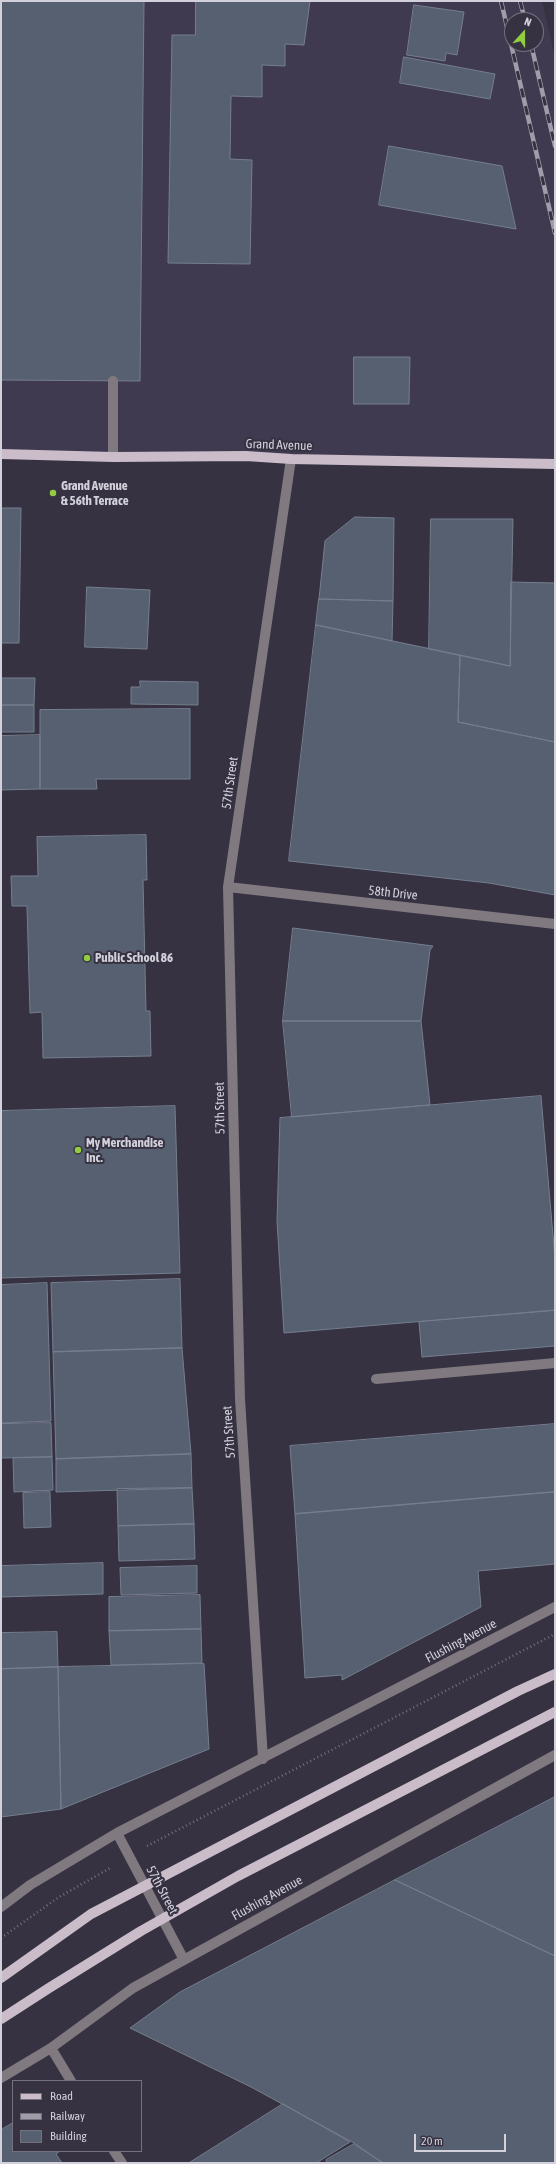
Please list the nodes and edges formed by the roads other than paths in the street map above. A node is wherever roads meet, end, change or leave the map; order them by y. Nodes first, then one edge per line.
1 (113, 381) dead end
2 (1, 454) edge
3 (114, 457) junction
4 (291, 459) junction
5 (555, 464) edge
6 (228, 887) junction
7 (555, 924) edge
8 (555, 1363) edge
9 (376, 1379) dead end
10 (555, 1607) edge
11 (555, 1674) edge
12 (555, 1712) edge
13 (555, 1755) edge
14 (263, 1759) junction
15 (117, 1833) junction
16 (1, 1907) edge
17 (183, 1958) junction
18 (1, 1978) edge
19 (1, 2020) edge
20 (50, 2048) junction
21 (1, 2078) edge
22 (70, 2080) edge
23 (115, 2152) edge
24 (122, 2163) edge

1 - 3 street
2 - 3 main road, Grand Avenue
3 - 4 main road, Grand Avenue
4 - 5 main road, Grand Avenue
4 - 6 street, 57th Street
6 - 7 street, 58th Drive
6 - 14 street, 57th Street
8 - 9 street
10 - 14 street, Flushing Avenue
11 - 18 main road
12 - 19 main road
13 - 17 street, Flushing Avenue
14 - 15 street, Flushing Avenue
15 - 16 street, Flushing Avenue
15 - 17 street, 57th Street
17 - 20 street, Flushing Avenue
20 - 21 street, Flushing Avenue
20 - 22 street
23 - 24 street

